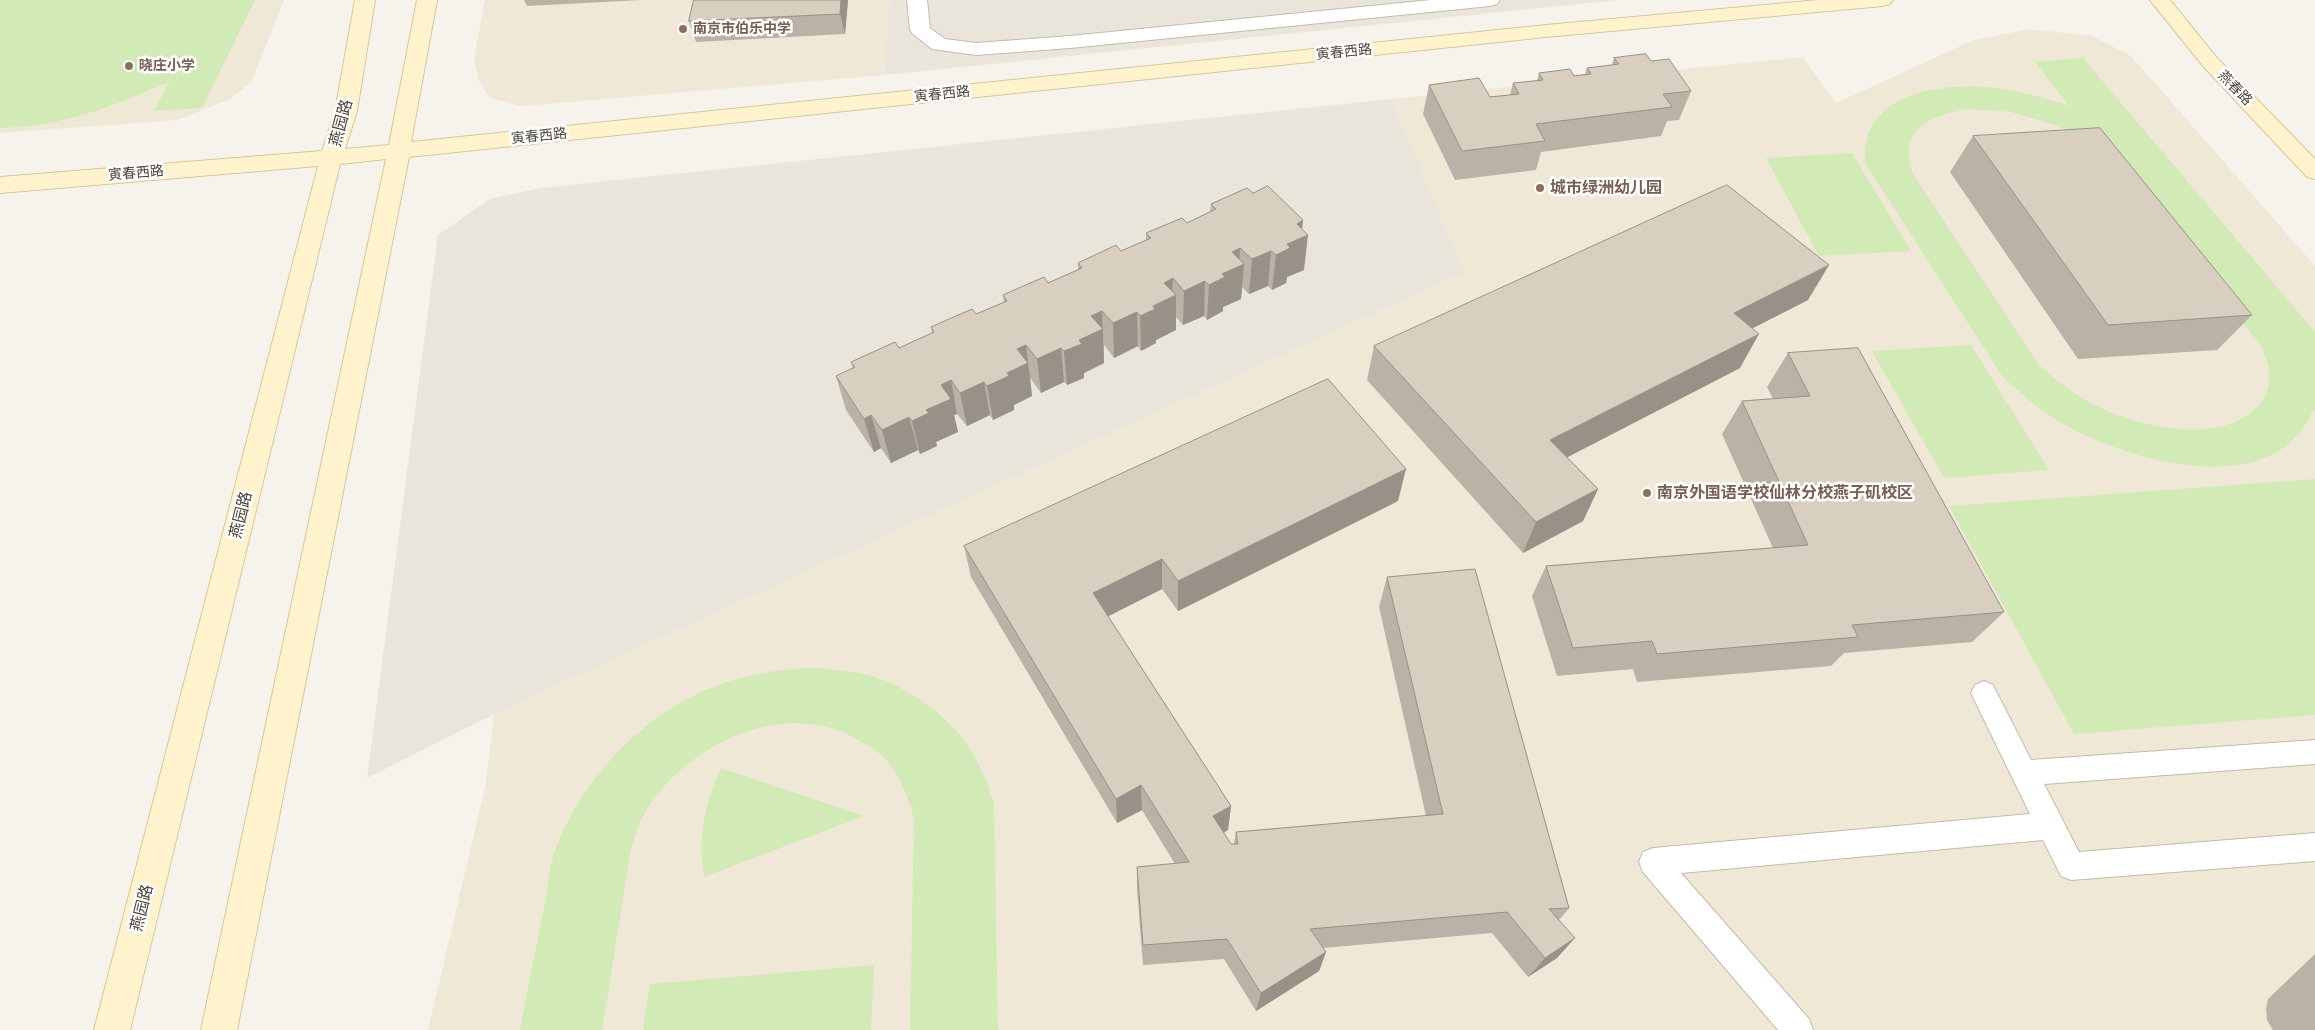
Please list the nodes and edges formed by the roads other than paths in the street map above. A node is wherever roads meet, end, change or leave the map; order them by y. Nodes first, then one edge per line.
1 (364, 0) edge
2 (427, 0) edge
3 (917, 0) edge
4 (1490, 0) edge
5 (1883, 0) edge
6 (2160, 0) edge
7 (399, 151) junction
8 (331, 158) junction
9 (2315, 172) edge
10 (0, 185) edge
11 (1984, 693) dead end
12 (2315, 752) edge
13 (2024, 773) junction
14 (2051, 826) junction
15 (2315, 847) edge
16 (112, 1030) edge
17 (219, 1030) edge
18 (1798, 1030) edge

1 - 8 street, 燕园路
2 - 7 street
3 - 4 street
5 - 7 street, 寅春西路
6 - 9 street, 燕春路
7 - 8 street, 寅春西路
7 - 17 street
8 - 10 street, 寅春西路
8 - 16 street, 燕园路
11 - 13 lane
12 - 13 lane
13 - 14 lane
14 - 15 lane
14 - 18 lane

